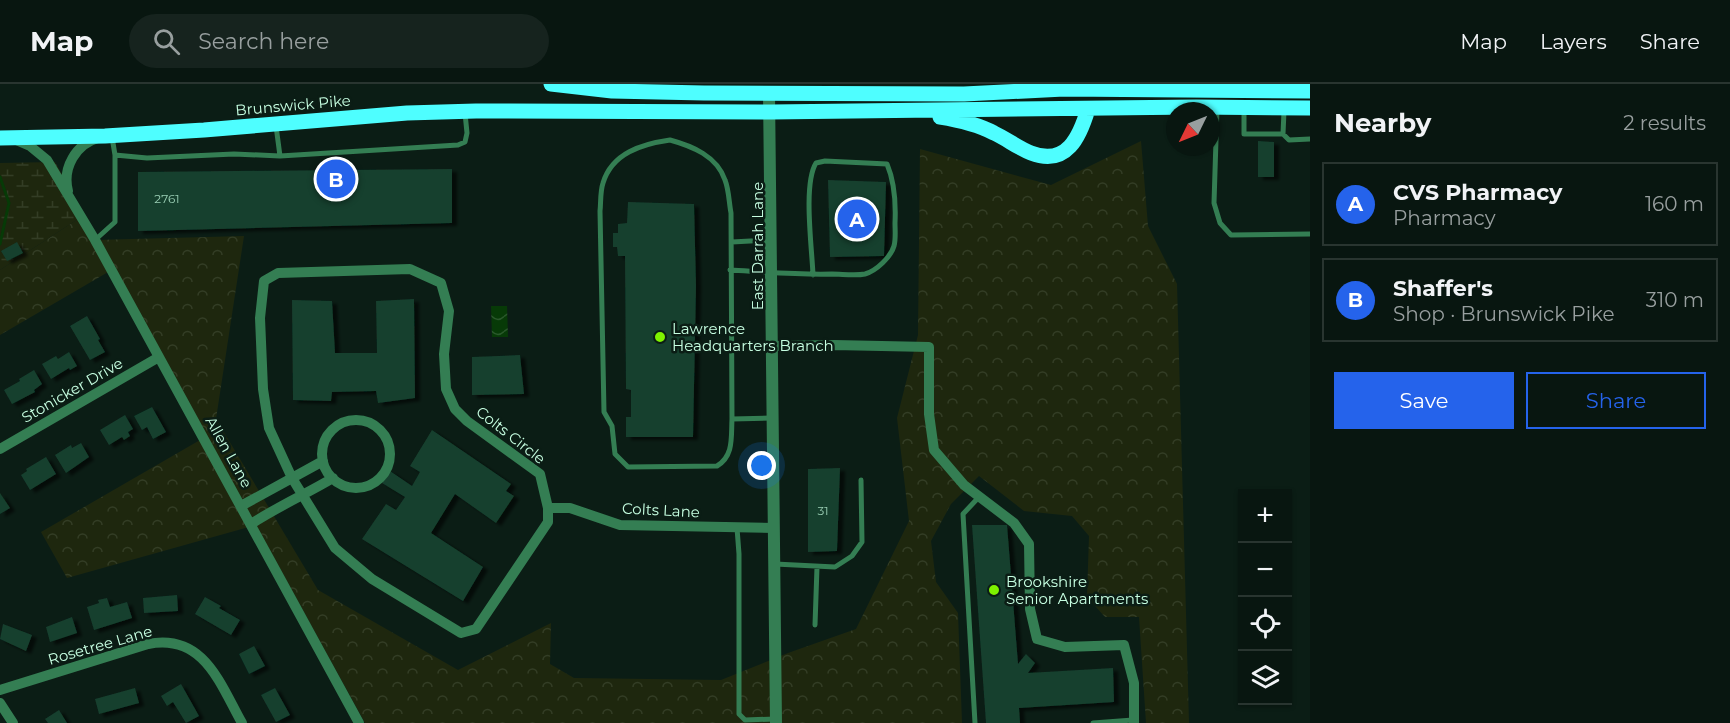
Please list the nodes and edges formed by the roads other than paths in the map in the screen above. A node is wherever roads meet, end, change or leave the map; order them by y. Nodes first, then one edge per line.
1 (551, 84) edge
2 (916, 84) edge
3 (1066, 87) edge
4 (1084, 87) edge
5 (684, 88) edge
6 (770, 88) edge
7 (993, 88) edge
8 (966, 89) edge
9 (1310, 91) edge
10 (1166, 108) edge
11 (1220, 108) edge
12 (1284, 108) junction
13 (1310, 108) edge
14 (1089, 109) junction
15 (1244, 109) junction
16 (890, 110) junction
17 (465, 111) junction
18 (771, 112) junction
19 (276, 124) junction
20 (1283, 134) junction
21 (108, 136) junction
22 (4, 138) edge
23 (1310, 139) edge
24 (115, 155) junction
25 (280, 156) junction
26 (1216, 156) edge
27 (70, 197) junction
28 (1310, 234) edge
29 (95, 240) junction
30 (772, 240) junction
31 (732, 242) junction
32 (730, 270) junction
33 (772, 273) junction
34 (813, 274) junction
35 (773, 346) junction
36 (159, 357) junction
37 (773, 418) junction
38 (732, 419) junction
39 (0, 449) edge
40 (323, 461) junction
41 (292, 478) junction
42 (333, 478) junction
43 (861, 480) dead end
44 (302, 496) junction
45 (979, 497) junction
46 (241, 506) junction
47 (548, 508) junction
48 (251, 524) junction
49 (737, 528) junction
50 (774, 528) junction
51 (775, 564) junction
52 (817, 567) junction
53 (815, 625) dead end
54 (0, 690) edge
55 (0, 703) edge
56 (776, 721) edge
57 (1134, 721) edge
58 (13, 723) edge
59 (242, 723) edge
60 (359, 723) edge
61 (975, 723) edge
62 (1093, 723) edge

1 - 5 main road
2 - 8 main road
3 - 4 main road
3 - 7 main road
4 - 9 main road
4 - 14 lane
5 - 6 main road
6 - 8 main road
6 - 18 street, East Darrah Lane
7 - 8 main road
10 - 14 main road, Brunswick Pike
11 - 15 main road, Brunswick Pike
12 - 13 main road, Brunswick Pike
12 - 15 main road, Brunswick Pike
12 - 20 lane
14 - 16 main road, Brunswick Pike
14 - 16 main road
15 - 20 lane
16 - 18 main road, Brunswick Pike
17 - 18 main road, Brunswick Pike
17 - 19 main road, Brunswick Pike
17 - 25 lane
18 - 30 street, East Darrah Lane
19 - 21 main road, Brunswick Pike
19 - 25 lane
20 - 23 lane
21 - 22 main road, Brunswick Pike
21 - 24 lane
21 - 27 street, Allen Lane
22 - 27 street, Allen Lane
24 - 25 lane
24 - 29 lane
26 - 28 lane
27 - 29 street, Allen Lane
29 - 36 street, Allen Lane
30 - 31 lane
30 - 33 street, East Darrah Lane
31 - 32 lane
31 - 38 lane
32 - 33 lane
32 - 38 lane
33 - 34 lane
33 - 35 street, East Darrah Lane
34 - 34 lane
35 - 37 street, East Darrah Lane
35 - 45 street
36 - 39 street, Stonicker Drive
36 - 46 street, Allen Lane
37 - 38 lane
37 - 50 street, East Darrah Lane
40 - 41 street
40 - 42 street
40 - 42 street
41 - 44 street, Colts Circle
41 - 46 street
41 - 47 street, Colts Circle
42 - 44 street
43 - 52 lane
44 - 47 street, Colts Circle
44 - 48 street
45 - 57 street
45 - 61 lane
46 - 48 street, Allen Lane
47 - 49 street, Colts Lane
48 - 60 street, Allen Lane
49 - 50 street, Colts Lane
49 - 56 lane
50 - 51 street, East Darrah Lane
51 - 52 lane
51 - 56 street, East Darrah Lane
52 - 53 lane
54 - 59 street, Rosetree Lane
55 - 58 street
57 - 62 lane

